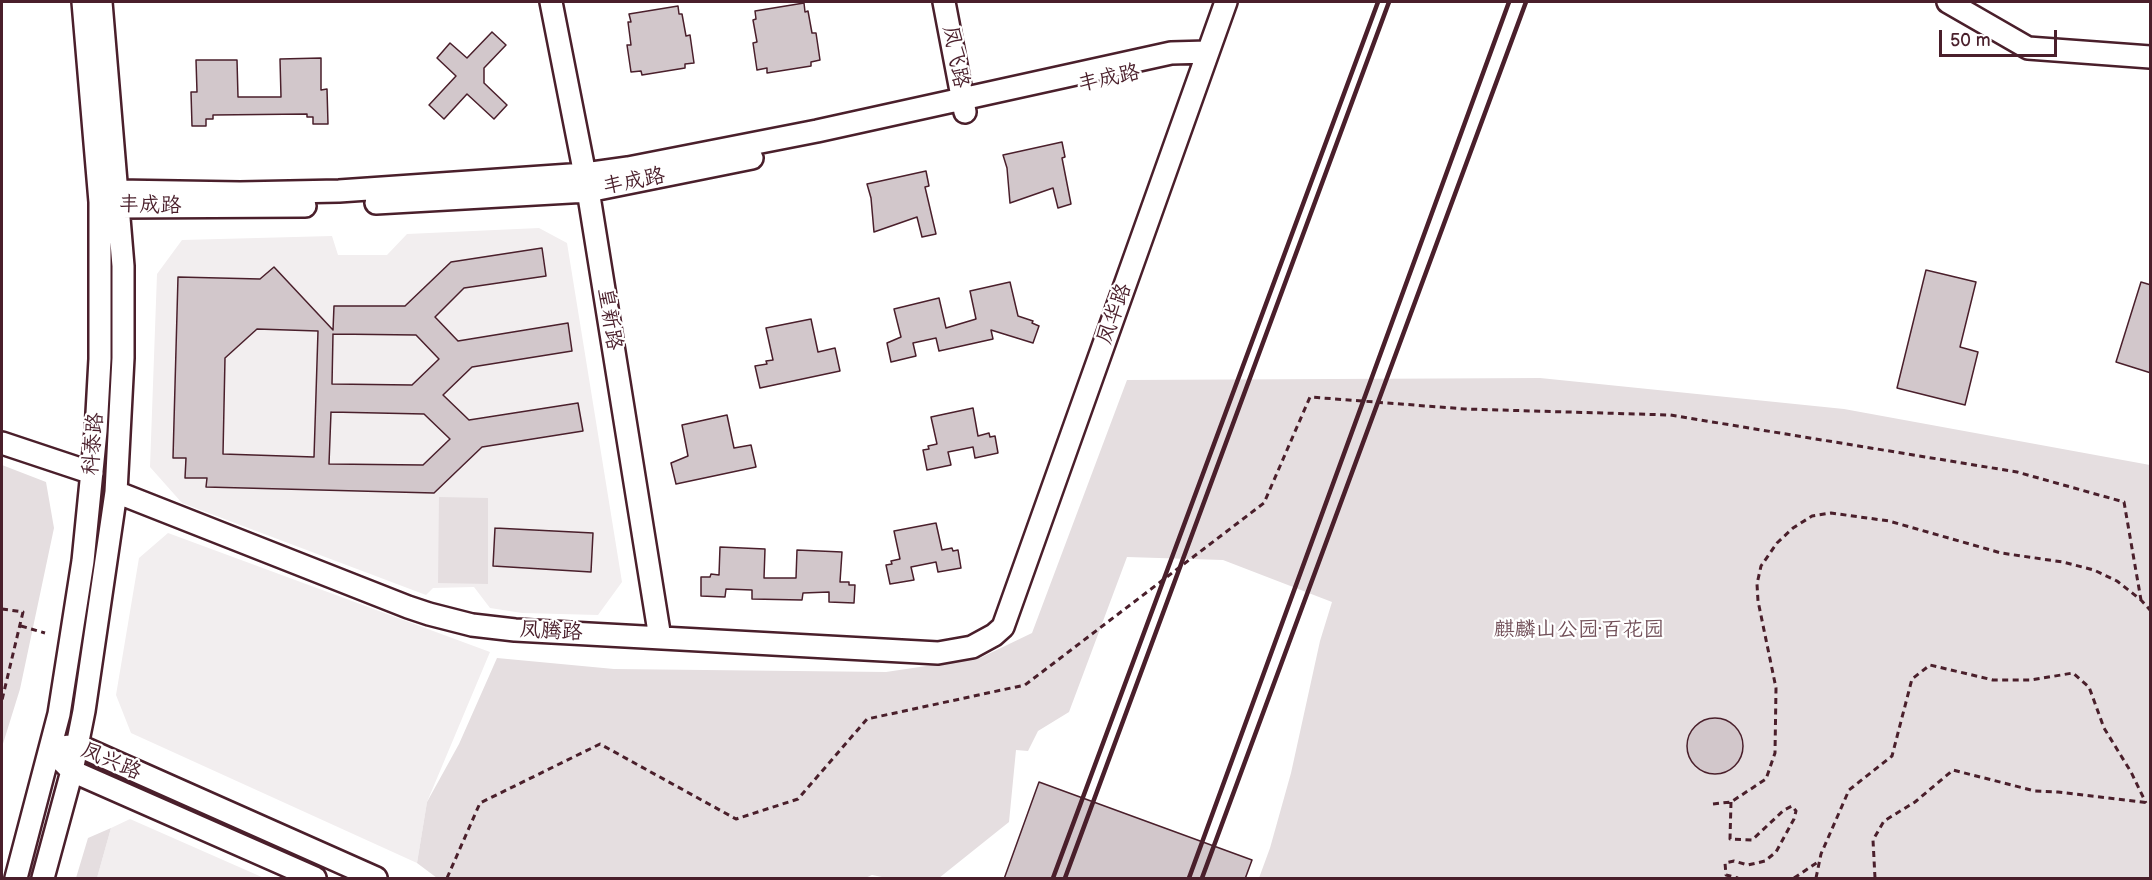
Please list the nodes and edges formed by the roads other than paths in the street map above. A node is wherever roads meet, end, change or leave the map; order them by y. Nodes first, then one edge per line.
1 (83, 2) edge
2 (101, 2) edge
3 (551, 2) edge
4 (944, 2) edge
5 (1226, 2) edge
6 (1948, 2) edge
7 (2151, 57) edge
8 (1206, 60) junction
9 (964, 106) junction
10 (586, 182) junction
11 (112, 200) junction
12 (2, 443) edge
13 (92, 473) junction
14 (116, 492) junction
15 (1003, 627) joint
16 (660, 638) junction
17 (77, 745) junction
18 (50, 749) junction
19 (72, 771) junction
20 (16, 879) edge
21 (43, 879) edge
22 (315, 879) edge
23 (376, 879) edge

1 - 11 main road, 科泰路
2 - 11 main road, 科泰路
3 - 10 main road, 皇新路
4 - 9 main road, 凤飞路
5 - 8 main road, 凤华路
6 - 7 main road
8 - 9 main road, 丰成路
8 - 15 main road, 凤华路
9 - 10 main road, 丰成路
10 - 11 main road, 丰成路
10 - 16 main road, 皇新路
11 - 13 main road, 科泰路
11 - 14 main road, 科泰路
12 - 13 main road
13 - 18 main road, 科泰路
14 - 16 main road, 凤腾路
14 - 17 main road, 科泰路
15 - 16 main road, 凤腾路
17 - 18 main road, 凤兴路
17 - 19 main road, 科泰路
17 - 23 main road, 凤兴路
18 - 19 main road, 凤兴路
18 - 20 main road, 科泰路
19 - 21 main road, 科泰路
19 - 22 main road, 凤兴路

